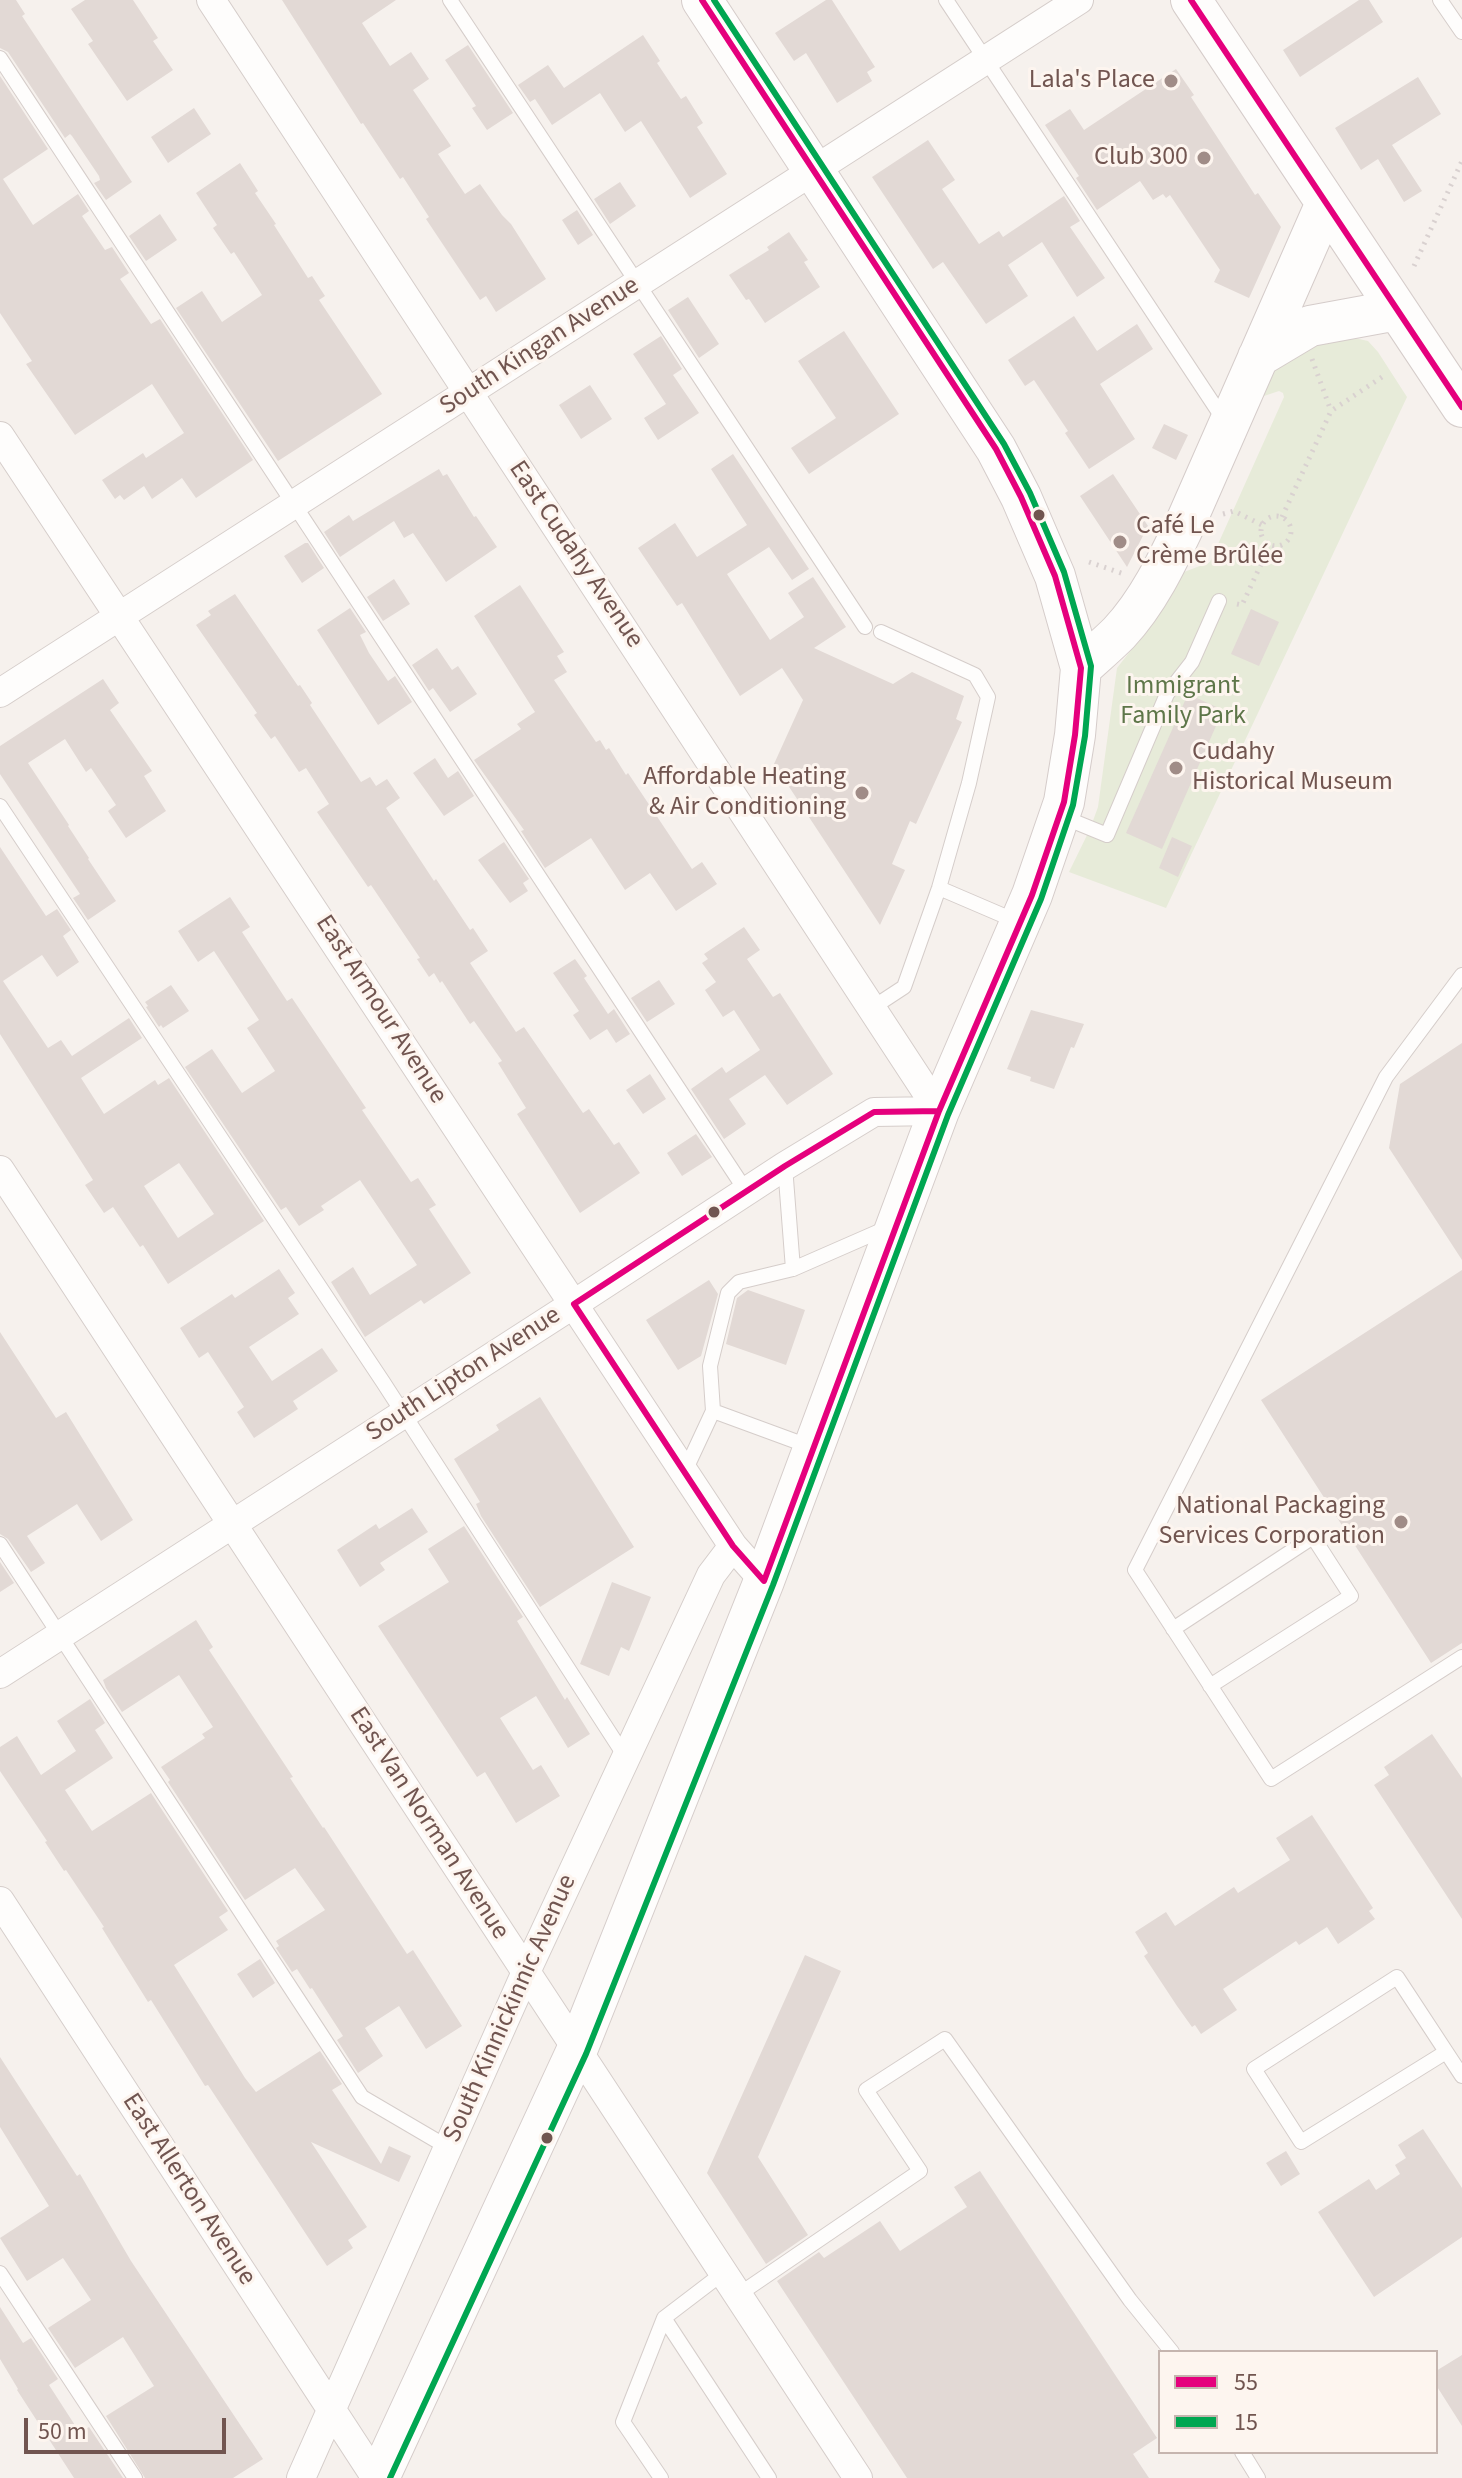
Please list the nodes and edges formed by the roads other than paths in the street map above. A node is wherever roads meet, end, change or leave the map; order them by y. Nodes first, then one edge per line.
1 (211, 0) edge
2 (450, 0) edge
3 (702, 0) edge
4 (946, 0) edge
5 (1079, 0) edge
6 (1191, 0) edge
7 (1440, 0) edge
8 (1462, 32) edge
9 (0, 58) edge
10 (986, 60) junction
11 (814, 170) junction
12 (1326, 203) junction
13 (638, 284) junction
14 (1397, 310) junction
15 (1258, 357) junction
16 (468, 394) junction
17 (1462, 407) edge
18 (1228, 426) junction
19 (0, 436) edge
20 (295, 504) junction
21 (1219, 601) road end
22 (118, 616) junction
23 (865, 627) dead end
24 (881, 632) dead end
25 (1081, 668) junction
26 (0, 693) edge
27 (0, 806) edge
28 (1059, 816) junction
29 (939, 888) junction
30 (1020, 923) junction
31 (1462, 975) edge
32 (872, 1008) junction
33 (939, 1111) junction
34 (785, 1166) junction
35 (0, 1170) edge
36 (746, 1191) junction
37 (897, 1223) junction
38 (793, 1269) junction
39 (574, 1304) junction
40 (713, 1411) junction
41 (404, 1414) junction
42 (814, 1448) junction
43 (684, 1472) junction
44 (233, 1526) junction
45 (0, 1544) edge
46 (733, 1546) junction
47 (764, 1581) junction
48 (1173, 1629) junction
49 (60, 1636) junction
50 (1462, 1657) edge
51 (0, 1674) edge
52 (1210, 1686) junction
53 (626, 1759) junction
54 (0, 1901) edge
55 (526, 1972) junction
56 (577, 2050) junction
57 (1446, 2052) junction
58 (1462, 2076) edge
59 (449, 2148) junction
60 (0, 2273) edge
61 (730, 2284) junction
62 (664, 2318) junction
63 (1170, 2350) edge
64 (331, 2410) junction
65 (1243, 2454) edge
66 (135, 2478) edge
67 (301, 2478) edge
68 (378, 2478) edge
69 (661, 2478) edge
70 (769, 2478) edge
71 (858, 2478) edge
72 (1258, 2478) edge

1 - 16 street, East Cudahy Avenue
2 - 13 lane
3 - 11 street
4 - 10 lane
5 - 10 street, South Kingan Avenue
6 - 12 street
7 - 8 lane
9 - 20 lane
10 - 11 street, South Kingan Avenue
10 - 18 lane
11 - 13 street, South Kingan Avenue
11 - 25 street
12 - 14 street
12 - 15 street
13 - 16 street, South Kingan Avenue
13 - 23 lane
14 - 15 street
14 - 17 street
15 - 18 street
16 - 20 street, South Kingan Avenue
16 - 32 street, East Cudahy Avenue
18 - 25 street
19 - 22 street, East Armour Avenue
20 - 22 street, South Kingan Avenue
20 - 36 lane
21 - 28 lane
22 - 26 street, South Kingan Avenue
22 - 39 street, East Armour Avenue
24 - 29 lane
25 - 28 street
27 - 41 lane
28 - 30 street
29 - 30 lane
29 - 32 lane
30 - 33 street
31 - 48 lane
32 - 33 street, East Cudahy Avenue
33 - 34 street, South Lipton Avenue
33 - 37 street
34 - 36 street, South Lipton Avenue
34 - 38 lane
35 - 44 street, East Van Norman Avenue
36 - 39 street, South Lipton Avenue
37 - 38 lane
37 - 42 street
38 - 40 lane
39 - 41 street, South Lipton Avenue
39 - 43 street, East Armour Avenue
40 - 42 lane
40 - 43 lane
41 - 44 street, South Lipton Avenue
41 - 53 lane
42 - 47 street
43 - 46 street, East Armour Avenue
44 - 49 street, South Lipton Avenue
44 - 55 street, East Van Norman Avenue
45 - 49 lane
46 - 47 street, East Armour Avenue
46 - 53 street, South Kinnickinnic Avenue
47 - 56 street
48 - 52 lane
48 - 52 lane
49 - 51 street, South Lipton Avenue
49 - 59 lane
50 - 52 lane
53 - 55 street, South Kinnickinnic Avenue
54 - 64 street, East Allerton Avenue
55 - 56 street, East Van Norman Avenue
55 - 59 street, South Kinnickinnic Avenue
56 - 61 street, East Van Norman Avenue
56 - 68 street
57 - 57 lane
57 - 58 lane
59 - 64 street, South Kinnickinnic Avenue
60 - 66 lane
61 - 62 lane
61 - 63 lane
61 - 71 street, East Van Norman Avenue
62 - 69 lane
62 - 70 lane
64 - 67 street, South Kinnickinnic Avenue
64 - 68 street, East Allerton Avenue
65 - 72 lane

